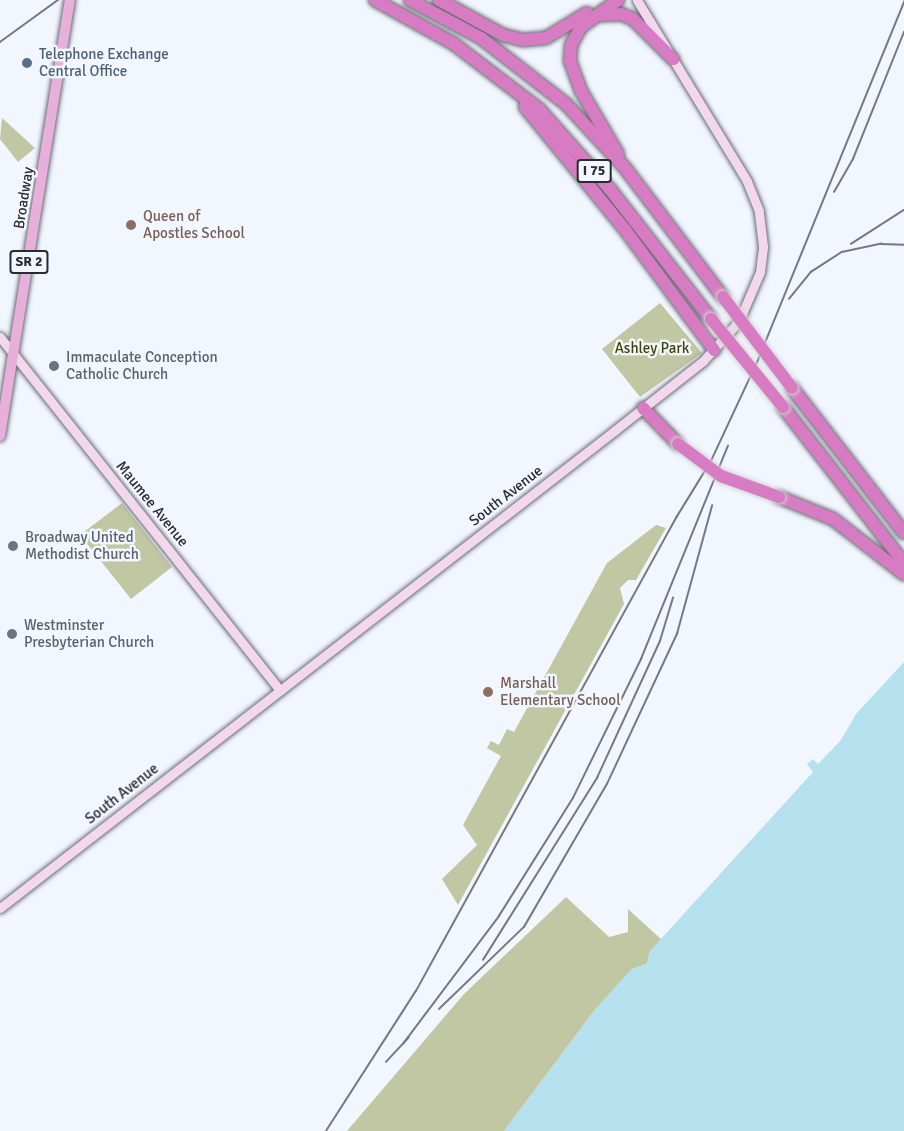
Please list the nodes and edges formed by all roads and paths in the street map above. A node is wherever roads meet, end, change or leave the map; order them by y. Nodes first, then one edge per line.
1 (70, 0) edge
2 (375, 0) edge
3 (410, 0) edge
4 (439, 0) edge
5 (605, 0) edge
6 (618, 0) edge
7 (636, 0) edge
8 (597, 15) junction
9 (454, 44) junction
10 (673, 59) junction
11 (625, 168) junction
12 (0, 337) edge
13 (714, 350) junction
14 (15, 356) junction
15 (643, 408) junction
16 (0, 436) edge
17 (904, 533) edge
18 (904, 563) edge
19 (904, 574) edge
20 (280, 690) junction
21 (0, 908) edge

1 - 14 main road, Broadway / SR 2
2 - 9 highway, I 75 / I 75
3 - 11 highway, I 75
4 - 5 highway
6 - 8 highway
7 - 10 street, South Avenue
8 - 10 highway
8 - 11 highway
9 - 13 highway
9 - 18 highway, I 75 / I 75, bridge
10 - 13 street, South Avenue
11 - 17 highway, I 75, bridge
12 - 14 street, Maumee Avenue
13 - 15 street, South Avenue
14 - 16 main road, Broadway / SR 2
14 - 20 street, Maumee Avenue
15 - 19 highway, bridge
15 - 20 street, South Avenue
20 - 21 street, South Avenue

